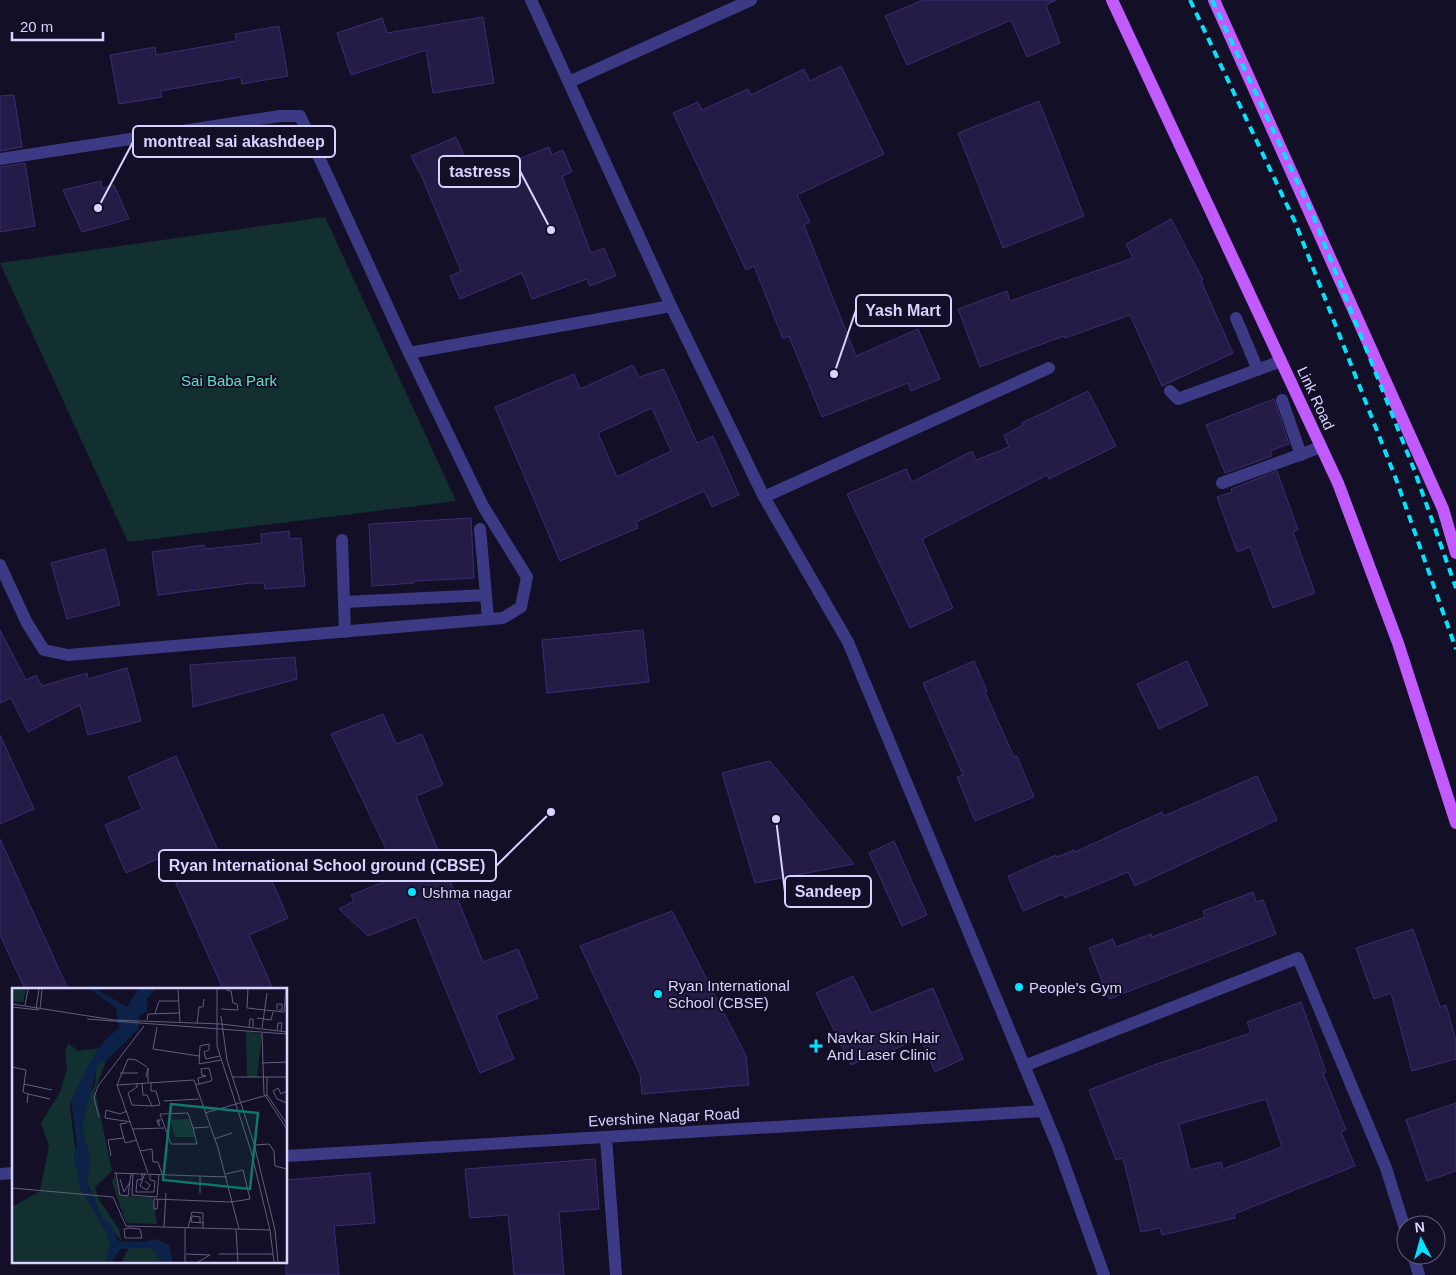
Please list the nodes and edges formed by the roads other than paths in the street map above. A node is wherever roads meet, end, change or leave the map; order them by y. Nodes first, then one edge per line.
1 (531, 0) edge
2 (751, 0) edge
3 (1112, 0) edge
4 (1214, 0) edge
5 (569, 82) junction
6 (0, 159) edge
7 (671, 306) junction
8 (1236, 318) dead end
9 (409, 353) junction
10 (1281, 361) junction
11 (1049, 368) dead end
12 (1258, 370) junction
13 (1170, 391) dead end
14 (1282, 400) dead end
15 (1321, 447) junction
16 (1301, 455) junction
17 (1222, 483) dead end
18 (764, 497) junction
19 (1452, 524) edge
20 (480, 528) dead end
21 (342, 540) dead end
22 (1456, 553) edge
23 (0, 565) edge
24 (486, 595) junction
25 (344, 602) junction
26 (488, 620) junction
27 (345, 632) junction
28 (1456, 823) edge
29 (1024, 1066) junction
30 (1043, 1111) junction
31 (606, 1137) junction
32 (288, 1156) edge
33 (1401, 1215) edge
34 (616, 1275) edge
35 (1104, 1275) edge

1 - 5 street
2 - 5 street
3 - 10 main road, Link Road
4 - 19 main road
5 - 7 street
6 - 9 street
7 - 9 street
7 - 18 street
8 - 12 street
9 - 26 street
10 - 12 street
10 - 15 main road, Link Road
11 - 18 street
12 - 13 street
14 - 16 street
15 - 16 street
15 - 28 main road, Link Road
16 - 17 street
18 - 29 street
19 - 22 main road
20 - 24 street
21 - 25 street
23 - 27 street
24 - 25 street
24 - 26 street
25 - 27 street
26 - 27 street
29 - 30 street
29 - 33 street
30 - 31 street, Evershine Nagar Road
30 - 35 street
31 - 32 street, Evershine Nagar Road
31 - 34 street

